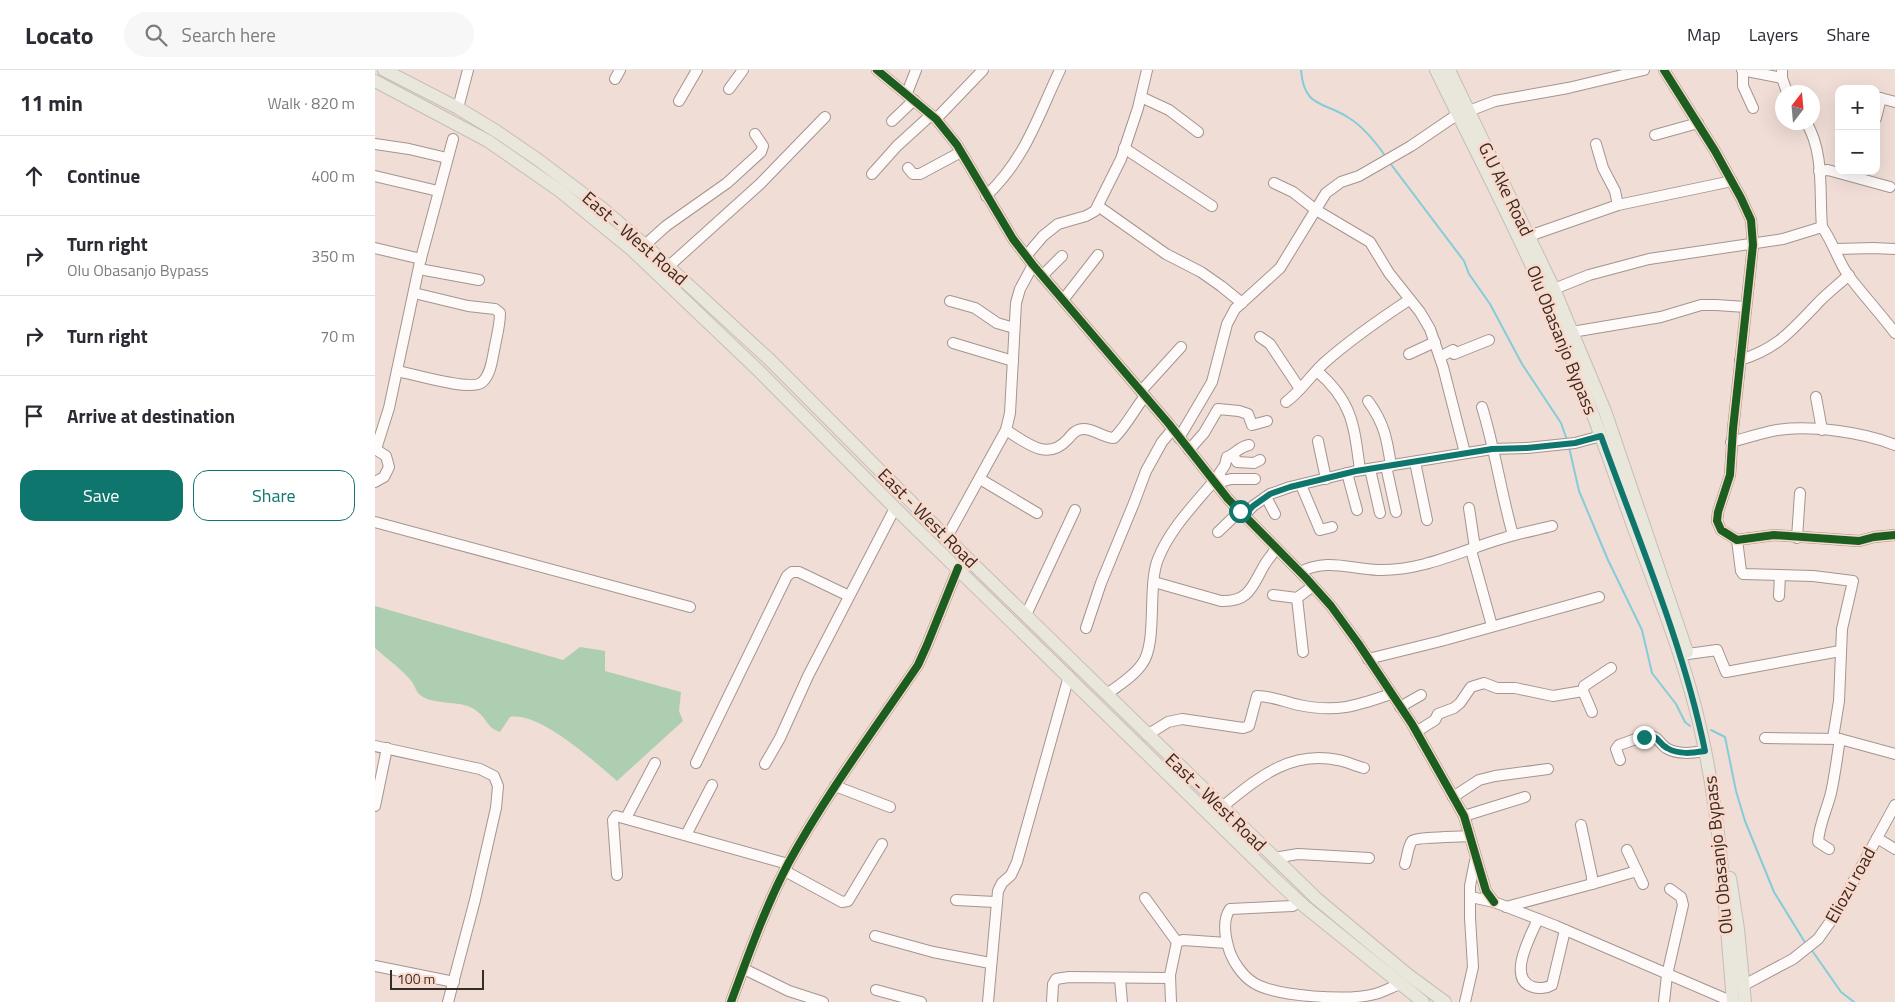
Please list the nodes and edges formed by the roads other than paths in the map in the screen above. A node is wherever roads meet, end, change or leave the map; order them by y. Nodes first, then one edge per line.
1 (384, 70) edge
2 (468, 70) edge
3 (697, 70) edge
4 (743, 70) edge
5 (916, 70) edge
6 (983, 70) edge
7 (1060, 70) edge
8 (1147, 70) edge
9 (1436, 70) edge
10 (1449, 70) edge
11 (1644, 70) edge
12 (1664, 70) edge
13 (1742, 70) edge
14 (883, 72) edge
15 (1782, 74) edge
16 (375, 81) edge
17 (729, 89) dead end
18 (911, 97) junction
19 (1141, 97) junction
20 (1880, 98) edge
21 (679, 102) dead end
22 (1895, 102) edge
23 (458, 108) junction
24 (1753, 108) dead end
25 (1463, 112) junction
26 (825, 117) dead end
27 (934, 117) junction
28 (892, 121) dead end
29 (1699, 124) junction
30 (1811, 130) edge
31 (1198, 132) dead end
32 (755, 134) dead end
33 (1655, 135) dead end
34 (453, 139) dead end
35 (375, 144) edge
36 (1596, 144) dead end
37 (1124, 148) junction
38 (961, 152) junction
39 (447, 158) junction
40 (908, 168) dead end
41 (1819, 171) junction
42 (872, 174) dead end
43 (375, 176) edge
44 (1732, 182) junction
45 (1274, 183) dead end
46 (1890, 187) dead end
47 (438, 191) junction
48 (986, 196) junction
49 (1618, 205) junction
50 (1098, 206) junction
51 (1212, 206) dead end
52 (1316, 210) junction
53 (1822, 227) junction
54 (1529, 236) junction
55 (1753, 244) junction
56 (645, 245) junction
57 (375, 248) edge
58 (1836, 249) junction
59 (1895, 250) edge
60 (1098, 255) dead end
61 (1026, 256) junction
62 (1063, 256) dead end
63 (420, 264) junction
64 (1033, 265) junction
65 (669, 266) junction
66 (1849, 275) junction
67 (1042, 276) junction
68 (479, 280) dead end
69 (1554, 289) junction
70 (414, 293) junction
71 (1063, 300) junction
72 (1409, 300) junction
73 (950, 301) dead end
74 (1242, 303) junction
75 (1745, 307) junction
76 (1014, 328) junction
77 (1572, 332) junction
78 (1895, 333) edge
79 (1259, 337) dead end
80 (1489, 340) dead end
81 (1435, 342) junction
82 (953, 343) dead end
83 (1181, 347) dead end
84 (1409, 354) dead end
85 (1440, 356) junction
86 (1740, 360) junction
87 (1013, 361) junction
88 (397, 371) junction
89 (1317, 371) junction
90 (1301, 389) junction
91 (1143, 393) junction
92 (1816, 396) dead end
93 (1368, 401) dead end
94 (1286, 402) dead end
95 (1481, 407) dead end
96 (1267, 422) dead end
97 (1173, 429) junction
98 (1006, 430) junction
99 (1821, 430) junction
100 (1601, 436) junction
101 (1179, 438) junction
102 (1318, 441) dead end
103 (1731, 442) junction
104 (1895, 444) edge
105 (1249, 445) dead end
106 (375, 449) edge
107 (1492, 449) junction
108 (1189, 450) junction
109 (1465, 453) junction
110 (1233, 455) junction
111 (1260, 460) dead end
112 (1415, 462) junction
113 (1389, 466) junction
114 (1365, 470) junction
115 (1347, 473) junction
116 (980, 479) junction
117 (1326, 479) junction
118 (1216, 480) junction
119 (1255, 480) dead end
120 (375, 482) edge
121 (1301, 485) junction
122 (1800, 493) dead end
123 (1266, 497) junction
124 (895, 508) junction
125 (1469, 508) dead end
126 (1075, 510) dead end
127 (1357, 510) dead end
128 (1380, 512) dead end
129 (1396, 512) dead end
130 (1037, 513) dead end
131 (1242, 514) junction
132 (1275, 514) dead end
133 (1427, 520) dead end
134 (375, 522) edge
135 (1552, 526) dead end
136 (1332, 527) dead end
137 (1218, 532) dead end
138 (1895, 535) edge
139 (1513, 536) junction
140 (947, 538) junction
141 (1797, 538) junction
142 (1737, 540) junction
143 (1276, 548) junction
144 (1473, 549) junction
145 (958, 568) junction
146 (1300, 572) junction
147 (1779, 575) junction
148 (1154, 582) junction
149 (1313, 586) junction
150 (1273, 595) dead end
151 (849, 596) junction
152 (1779, 596) dead end
153 (1599, 597) dead end
154 (1297, 598) junction
155 (690, 607) dead end
156 (1026, 615) junction
157 (1492, 626) junction
158 (1086, 628) dead end
159 (1840, 651) junction
160 (1303, 652) dead end
161 (1688, 654) junction
162 (1368, 659) junction
163 (1611, 668) dead end
164 (1069, 676) junction
165 (1583, 691) junction
166 (1107, 694) junction
167 (1391, 694) junction
168 (1421, 695) dead end
169 (1400, 707) junction
170 (1592, 712) dead end
171 (1417, 732) junction
172 (1147, 735) junction
173 (1765, 738) dead end
174 (1836, 738) junction
175 (375, 746) edge
176 (387, 748) junction
177 (1705, 751) junction
178 (1895, 754) edge
179 (1620, 760) dead end
180 (655, 763) dead end
181 (696, 763) dead end
182 (765, 764) dead end
183 (1364, 768) dead end
184 (1548, 769) dead end
185 (712, 785) dead end
186 (835, 786) junction
187 (1453, 797) junction
188 (1525, 797) dead end
189 (1895, 804) edge
190 (375, 806) edge
191 (890, 807) dead end
192 (1223, 807) junction
193 (1464, 816) junction
194 (626, 818) junction
195 (1581, 825) dead end
196 (685, 835) junction
197 (1469, 836) junction
198 (1877, 838) junction
199 (882, 844) dead end
200 (1829, 849) dead end
201 (1895, 849) edge
202 (1627, 850) dead end
203 (1475, 857) junction
204 (1273, 858) junction
205 (1369, 858) dead end
206 (1405, 864) dead end
207 (787, 868) junction
208 (1637, 872) junction
209 (617, 875) dead end
210 (1726, 877) junction
211 (1592, 884) junction
212 (1643, 884) dead end
213 (1670, 889) dead end
214 (1471, 897) junction
215 (1145, 898) dead end
216 (956, 900) dead end
217 (1299, 901) junction
218 (995, 902) junction
219 (1494, 902) junction
220 (1507, 907) junction
221 (1537, 919) junction
222 (1565, 930) junction
223 (875, 936) dead end
224 (1177, 942) junction
225 (1227, 942) junction
226 (990, 963) junction
227 (375, 966) edge
228 (744, 969) junction
229 (1667, 974) junction
230 (1170, 978) junction
231 (1120, 979) junction
232 (453, 982) junction
233 (1400, 984) junction
234 (1743, 985) junction
235 (876, 990) dead end
236 (1284, 997) edge
237 (1339, 1000) edge
238 (1417, 1000) edge
239 (1728, 1001) edge
240 (448, 1002) edge
241 (731, 1002) edge
242 (823, 1002) edge
243 (921, 1002) edge
244 (987, 1002) edge
245 (1052, 1002) edge
246 (1122, 1002) edge
247 (1171, 1002) edge
248 (1445, 1002) edge
249 (1465, 1002) edge
250 (1664, 1002) edge
251 (1740, 1002) edge
252 (1745, 1002) edge

1 - 23 main road, East - West Road
2 - 23 street
3 - 21 street
4 - 17 street
5 - 18 street
6 - 27 street
7 - 48 street
8 - 19 street
9 - 25 main road, Olu Obasanjo Bypass
10 - 25 main road, G.U Ake Road
11 - 25 street
12 - 29 street
13 - 15 street
13 - 24 street
14 - 18 street
16 - 124 main road, East - West Road
18 - 27 street
18 - 28 street
19 - 31 street
19 - 37 street
20 - 22 street
23 - 56 main road, East - West Road
25 - 52 street
25 - 54 main road, G.U Ake Road
25 - 100 main road, Olu Obasanjo Bypass
26 - 65 street
27 - 38 street
27 - 42 street
29 - 33 street
29 - 44 street
30 - 41 street
32 - 56 street
34 - 39 street
35 - 39 street
36 - 49 street
37 - 50 street
37 - 51 street
38 - 40 street
38 - 48 street
39 - 47 street
41 - 46 street
41 - 53 street
43 - 47 street
44 - 49 street
44 - 55 street
45 - 52 street
47 - 63 street
48 - 61 street
49 - 54 street
50 - 61 street
50 - 74 street
52 - 72 street
52 - 74 street
53 - 55 street
53 - 58 street
54 - 69 main road, G.U Ake Road
55 - 69 street
55 - 75 street
56 - 65 main road, East - West Road
57 - 63 street
58 - 59 street
58 - 66 street
60 - 71 street
61 - 64 street
62 - 67 street
63 - 68 street
63 - 70 street
64 - 67 street
64 - 76 street
65 - 140 main road, East - West Road
66 - 78 street
66 - 86 street
67 - 71 street
69 - 77 main road, G.U Ake Road
70 - 88 street
70 - 88 street
71 - 91 street
72 - 81 street
72 - 89 street
73 - 76 street
74 - 101 street
75 - 77 street
75 - 86 street
76 - 87 street
77 - 161 main road, G.U Ake Road
79 - 90 street
80 - 85 street
81 - 84 street
81 - 85 street
82 - 87 street
83 - 91 street
85 - 109 street
86 - 103 street
87 - 98 street
88 - 106 street
89 - 90 street
89 - 114 street
90 - 94 street
91 - 97 street
91 - 98 street
92 - 99 street
93 - 113 street
95 - 107 street
96 - 108 street
97 - 101 street
97 - 158 street
98 - 116 street
99 - 103 street
99 - 104 street
100 - 107 street
100 - 177 main road, Olu Obasanjo Bypass
101 - 108 street
102 - 117 street
103 - 142 street
105 - 110 street
106 - 120 street
107 - 109 street
107 - 139 street
108 - 118 street
109 - 112 street
110 - 111 street
110 - 118 street
112 - 113 street
112 - 133 street
113 - 114 street
113 - 129 street
114 - 115 street
114 - 128 street
115 - 117 street
115 - 127 street
116 - 130 street
116 - 140 street
117 - 121 street
118 - 119 street
118 - 131 street
118 - 148 street
121 - 123 street
121 - 136 street
122 - 141 street
123 - 131 street
123 - 132 street
124 - 145 main road, East - West Road
124 - 151 street
125 - 144 street
126 - 156 street
131 - 137 street
131 - 143 street
134 - 155 street
135 - 139 street
138 - 141 street
139 - 144 street
140 - 156 main road, East - West Road
141 - 142 street
142 - 147 street
143 - 146 street
143 - 148 street
144 - 146 street
144 - 157 street
145 - 164 main road, East - West Road
145 - 186 street
146 - 149 street
147 - 152 street
147 - 159 street
148 - 166 street
149 - 154 street
149 - 162 street
150 - 154 street
151 - 181 street
151 - 182 street
153 - 157 street
154 - 160 street
156 - 166 main road, East - West Road
157 - 162 street
159 - 161 street
159 - 174 street
161 - 210 main road, G.U Ake Road
162 - 167 street
163 - 165 street
164 - 217 main road, East - West Road
164 - 218 street
165 - 170 street
165 - 171 street
166 - 172 main road, East - West Road
167 - 169 street
167 - 172 street
168 - 169 street
169 - 171 street
171 - 187 street
172 - 192 main road, East - West Road
173 - 174 street
174 - 178 street
174 - 200 street
175 - 176 street
176 - 190 street
176 - 232 street
177 - 179 street
177 - 210 main road, Olu Obasanjo Bypass
180 - 194 street
183 - 192 street
184 - 187 street
185 - 196 street
186 - 191 street
186 - 207 street
187 - 193 street
188 - 193 street
189 - 198 street, Eliozu road
192 - 204 main road, East - West Road
193 - 197 street
194 - 196 street
194 - 209 street
195 - 211 street
196 - 207 street
197 - 203 street
197 - 206 street
198 - 201 street
198 - 234 street, Eliozu road
199 - 207 street
202 - 208 street
203 - 214 street
203 - 219 street
204 - 205 street
204 - 248 main road, East - West Road
207 - 228 street
208 - 211 street
208 - 212 street
210 - 234 main road
210 - 239 main road
210 - 251 main road, G.U Ake Road
211 - 220 street
213 - 229 street
214 - 219 street
214 - 249 street
215 - 224 street
216 - 218 street
217 - 225 street
217 - 233 main road, East - West Road
218 - 226 street
219 - 220 street
220 - 221 street
221 - 222 street
221 - 222 street
222 - 229 street
223 - 226 street
224 - 225 street
224 - 230 street
225 - 236 street
226 - 244 street
227 - 232 street
228 - 241 street
228 - 242 street
229 - 239 street
229 - 250 street
230 - 231 street
230 - 247 street
231 - 245 street
231 - 246 street
232 - 240 street
233 - 237 street
233 - 238 main road, East - West Road
234 - 252 main road
235 - 243 street
236 - 237 street

